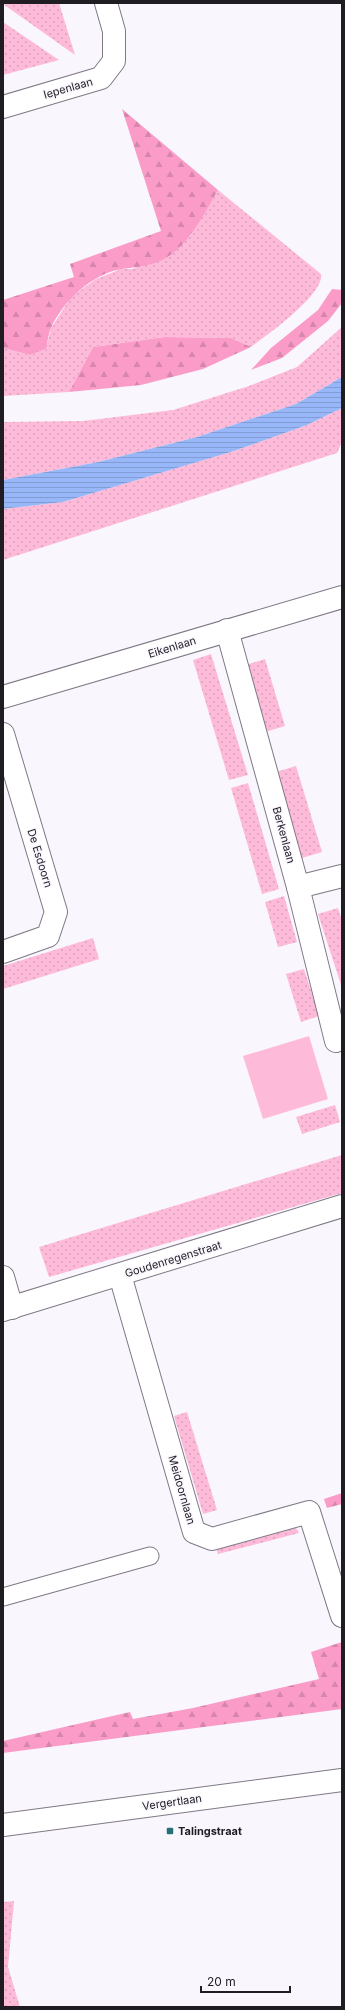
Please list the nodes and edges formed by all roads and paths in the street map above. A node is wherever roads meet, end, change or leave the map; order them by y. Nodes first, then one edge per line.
1 (106, 3) edge
2 (3, 107) edge
3 (342, 597) edge
4 (227, 630) junction
5 (3, 697) edge
6 (3, 734) edge
7 (342, 876) edge
8 (298, 887) junction
9 (3, 952) edge
10 (336, 1041) dead end
11 (342, 1206) edge
12 (120, 1275) junction
13 (3, 1277) edge
14 (8, 1309) edge
15 (150, 1556) dead end
16 (3, 1597) edge
17 (342, 1616) edge
18 (342, 1780) edge
19 (3, 1825) edge

1 - 2 street, Iepenlaan
3 - 4 street, Eikenlaan
4 - 5 street, Eikenlaan
4 - 8 street, Berkenlaan
6 - 9 street, De Esdoorn
7 - 8 street
8 - 10 street, Berkenlaan
11 - 12 street, Goudenregenstraat
12 - 14 street, Goudenregenstraat
12 - 17 street, Meidoornlaan
13 - 14 street
15 - 16 street
18 - 19 street, Vergertlaan

